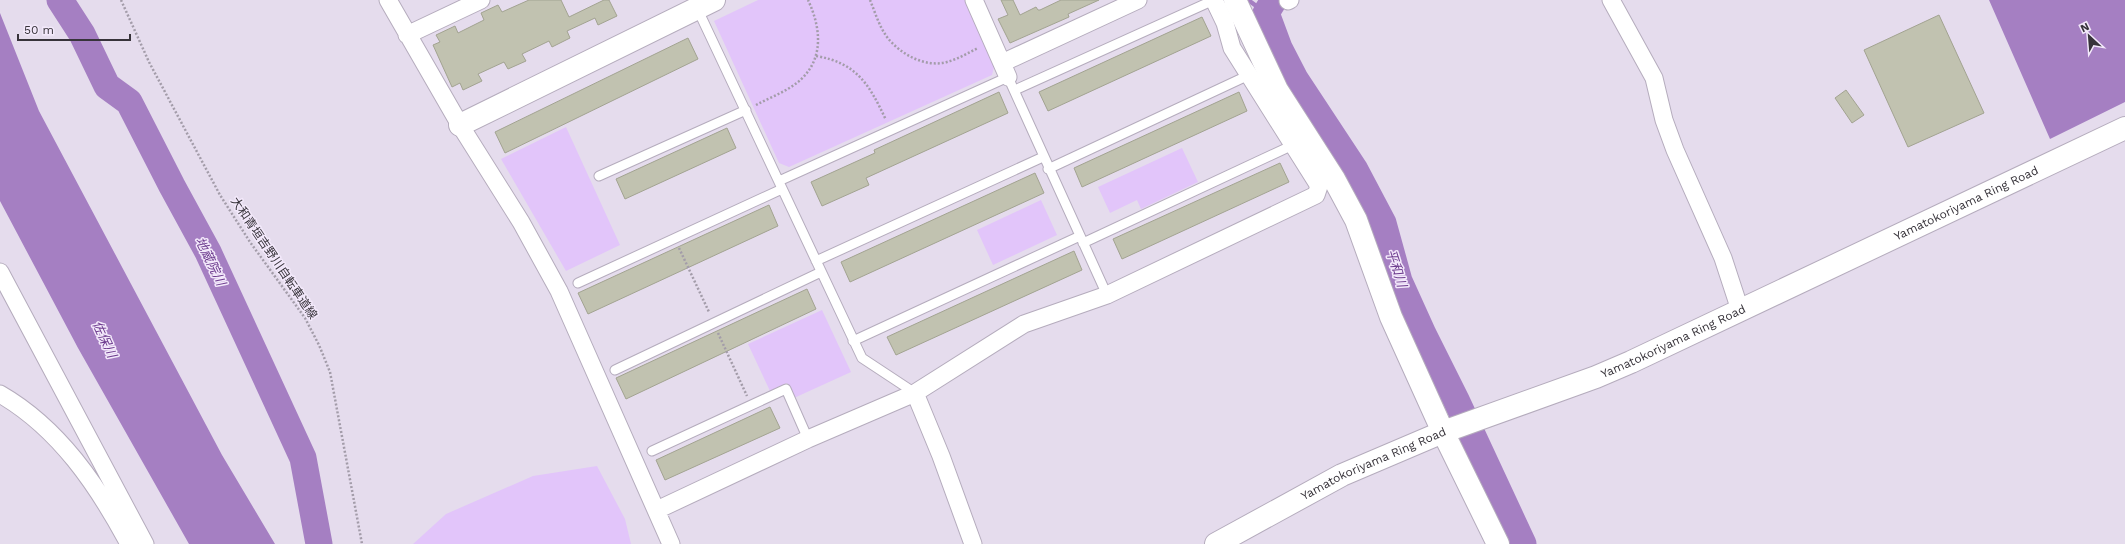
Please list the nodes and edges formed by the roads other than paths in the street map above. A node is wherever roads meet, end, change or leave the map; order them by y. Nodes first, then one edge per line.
1 (388, 0) edge
2 (481, 0) edge
3 (974, 0) edge
4 (1138, 0) edge
5 (1214, 0) edge
6 (1235, 0) edge
7 (1611, 0) edge
8 (702, 3) edge
9 (407, 35) junction
10 (1248, 75) junction
11 (1008, 76) junction
12 (746, 110) junction
13 (460, 125) junction
14 (2125, 128) edge
15 (1293, 145) junction
16 (1043, 157) junction
17 (1048, 169) junction
18 (599, 176) dead end
19 (781, 185) junction
20 (1081, 240) junction
21 (816, 261) junction
22 (0, 272) edge
23 (821, 272) junction
24 (578, 283) dead end
25 (1107, 295) junction
26 (1740, 310) junction
27 (853, 341) junction
28 (615, 370) dead end
29 (0, 394) edge
30 (915, 394) junction
31 (1461, 425) junction
32 (808, 439) junction
33 (652, 451) dead end
34 (657, 510) junction
35 (129, 544) edge
36 (145, 544) edge
37 (671, 544) edge
38 (973, 544) edge
39 (1216, 544) edge
40 (1498, 544) edge

1 - 9 street
2 - 9 street
3 - 11 street
4 - 11 street
5 - 10 street
5 - 11 lane
6 - 31 main road
7 - 26 street
8 - 12 lane
8 - 13 main road
9 - 13 street
10 - 15 street
10 - 17 lane
11 - 16 lane
11 - 19 lane
12 - 18 lane
12 - 19 lane
13 - 34 street
14 - 26 main road, Yamatokoriyama Ring Road
15 - 20 lane
15 - 25 street
16 - 17 lane
16 - 21 lane
17 - 20 lane
19 - 21 lane
19 - 24 lane
20 - 25 lane
20 - 27 lane
21 - 23 lane
22 - 36 street
23 - 27 lane
23 - 28 lane
25 - 30 street
26 - 31 main road, Yamatokoriyama Ring Road
27 - 30 lane
29 - 35 street
30 - 32 street
30 - 38 street
31 - 39 main road, Yamatokoriyama Ring Road
31 - 40 main road
32 - 33 lane
32 - 34 street
34 - 37 street

